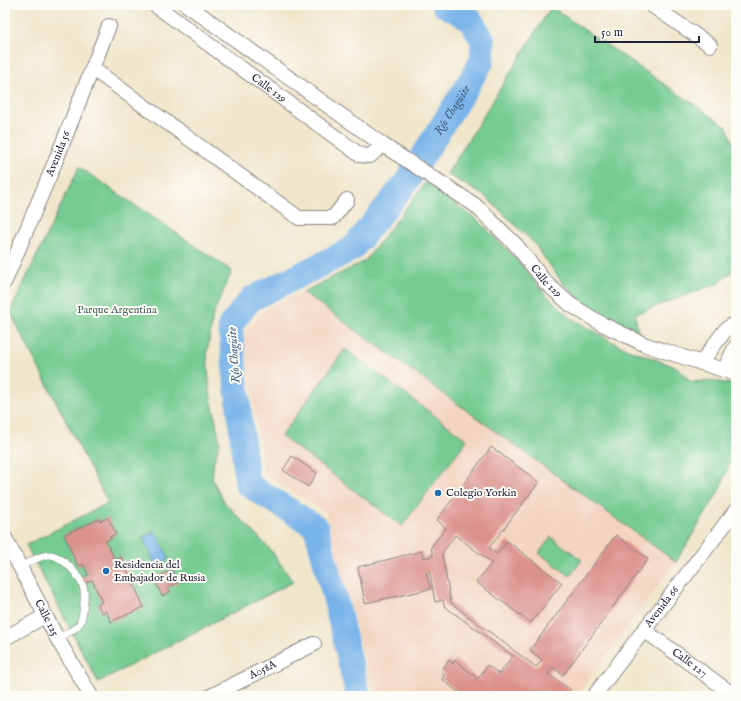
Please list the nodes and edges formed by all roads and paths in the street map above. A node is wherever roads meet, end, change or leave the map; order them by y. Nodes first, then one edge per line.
1 (155, 5) edge
2 (187, 5) edge
3 (651, 5) edge
4 (109, 26) dead end
5 (710, 45) dead end
6 (93, 69) junction
7 (384, 145) junction
8 (347, 200) dead end
9 (5, 281) edge
10 (736, 323) edge
11 (736, 346) edge
12 (701, 363) junction
13 (730, 372) edge
14 (734, 515) edge
15 (5, 538) edge
16 (20, 567) junction
17 (45, 616) junction
18 (644, 630) junction
19 (5, 638) edge
20 (57, 638) junction
21 (314, 644) dead end
22 (218, 695) edge
23 (91, 696) edge
24 (594, 696) edge
25 (735, 696) edge

1 - 7 street, Calle 129
2 - 7 street, Calle 129
3 - 5 street
4 - 6 street, Avenida 56
6 - 8 street
6 - 9 street, Avenida 56
7 - 12 street, Calle 129
10 - 12 street
11 - 13 street
12 - 13 street, Calle 129
14 - 18 street, Avenida 66
15 - 16 street, Calle 125
16 - 17 street, Calle 125
16 - 20 lane
17 - 19 street
17 - 20 street, Calle 125
18 - 24 street, Avenida 66
18 - 25 street, Calle 127
20 - 23 street, Calle 125
21 - 22 street, A058A

